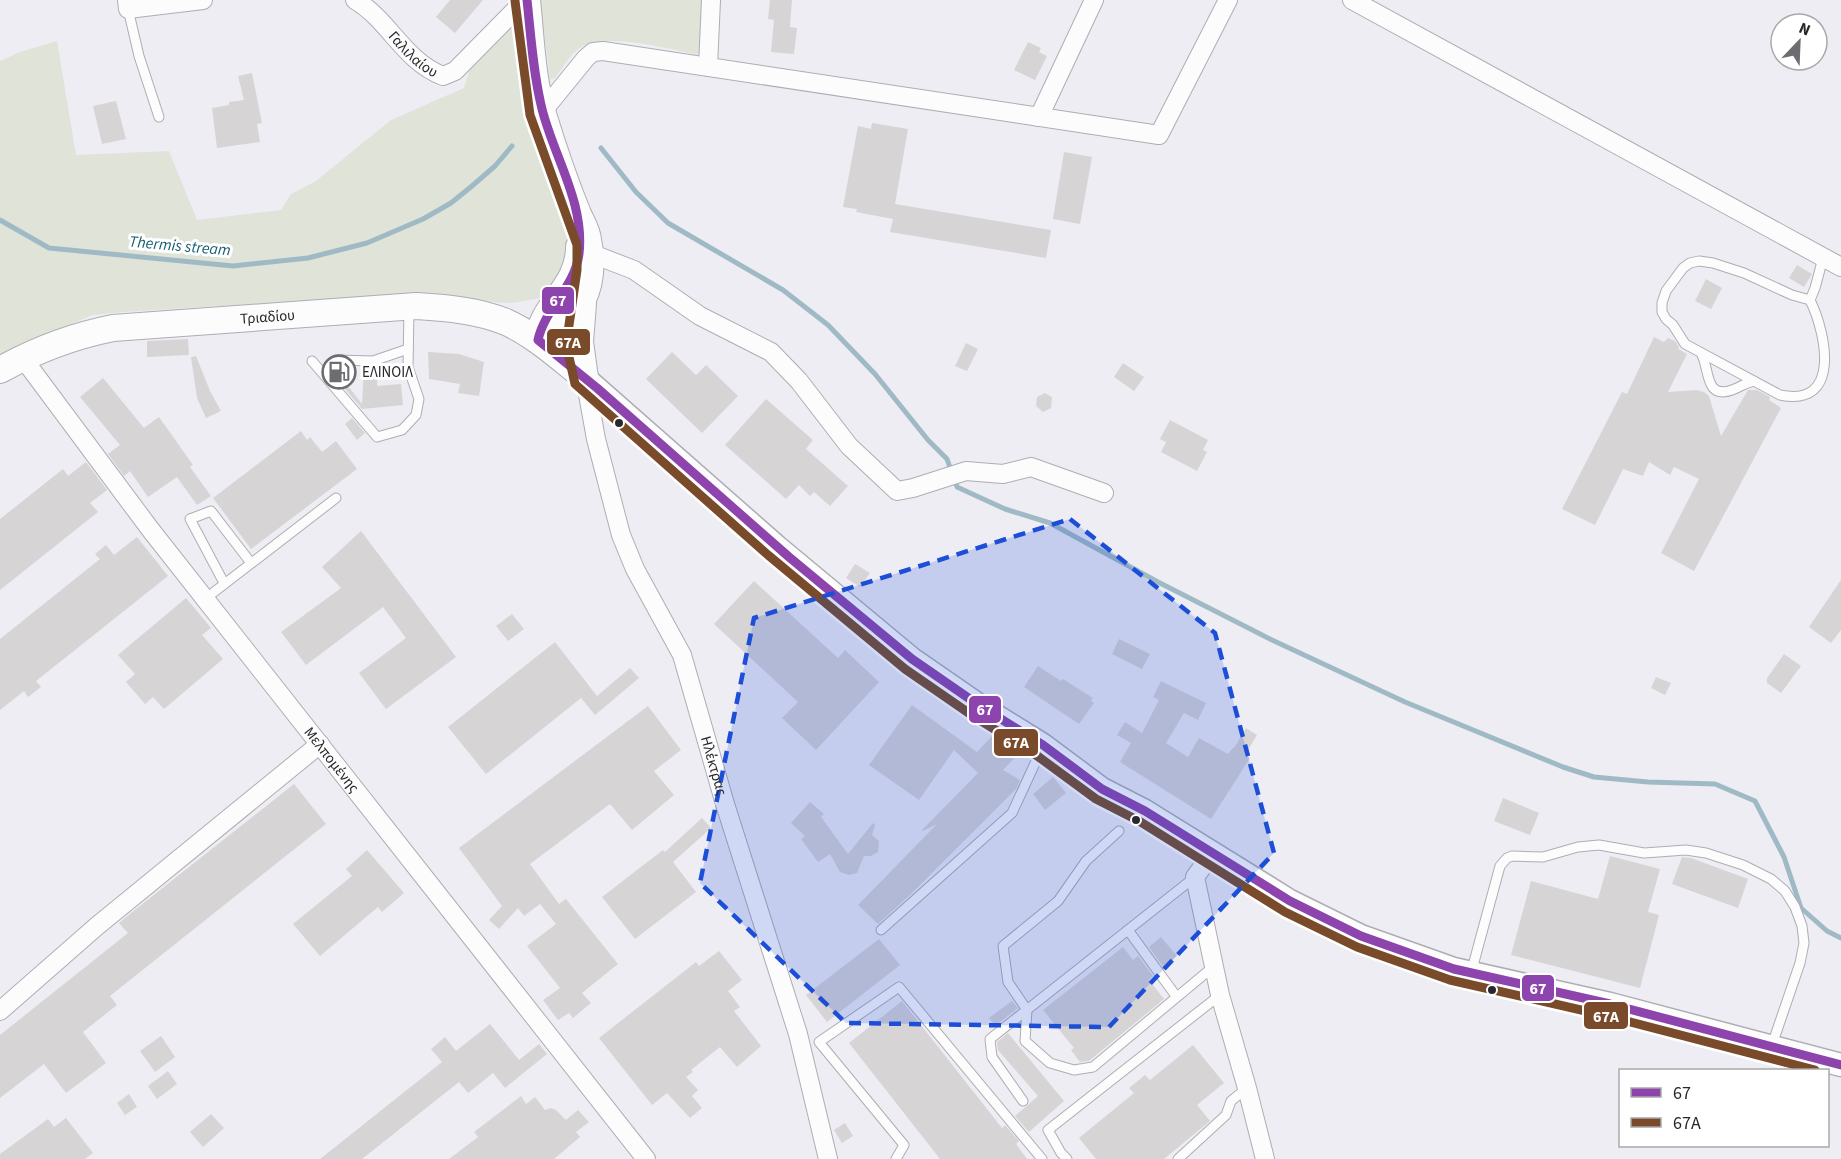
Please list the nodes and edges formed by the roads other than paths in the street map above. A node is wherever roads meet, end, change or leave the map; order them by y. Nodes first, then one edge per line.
1 (203, 0) edge
2 (355, 0) edge
3 (526, 0) edge
4 (711, 0) edge
5 (1094, 0) edge
6 (1228, 0) edge
7 (1352, 0) edge
8 (128, 4) edge
9 (708, 67) junction
10 (542, 112) junction
11 (159, 117) dead end
12 (1039, 117) junction
13 (578, 214) junction
14 (590, 253) junction
15 (1823, 258) junction
16 (1841, 267) edge
17 (573, 299) junction
18 (1810, 300) junction
19 (409, 307) junction
20 (505, 322) junction
21 (538, 340) junction
22 (408, 349) junction
23 (1701, 353) junction
24 (22, 357) junction
25 (337, 360) dead end
26 (312, 361) dead end
27 (0, 370) edge
28 (585, 378) junction
29 (1754, 381) junction
30 (1104, 493) dead end
31 (336, 498) dead end
32 (251, 563) junction
33 (224, 584) junction
34 (205, 598) junction
35 (320, 744) junction
36 (1043, 745) junction
37 (1119, 831) dead end
38 (1212, 854) junction
39 (1194, 877) junction
40 (881, 930) dead end
41 (1128, 930) junction
42 (1214, 967) junction
43 (1471, 973) junction
44 (1220, 995) junction
45 (1176, 996) junction
46 (1027, 1010) junction
47 (0, 1011) edge
48 (1771, 1048) junction
49 (1841, 1065) edge
50 (1247, 1088) junction
51 (1023, 1101) dead end
52 (646, 1159) edge
53 (828, 1159) edge
54 (896, 1159) edge
55 (1042, 1159) edge
56 (1067, 1159) edge
57 (1178, 1159) edge
58 (1265, 1159) edge

1 - 8 street
2 - 3 street, Γαλιλαίου
3 - 10 main road
4 - 9 street
5 - 12 street
6 - 12 street
7 - 15 street
8 - 11 lane
9 - 10 street
9 - 12 street
10 - 13 main road
13 - 14 main road
13 - 17 main road
14 - 17 main road
14 - 30 street
15 - 16 street
15 - 18 lane
17 - 20 main road
17 - 21 main road
17 - 28 main road
18 - 23 lane
18 - 29 lane
19 - 20 main road, Τριαδίου
19 - 22 lane
19 - 24 main road, Τριαδίου
20 - 21 main road, Τριαδίου
21 - 28 main road, Τριαδίου
22 - 25 lane
22 - 26 lane
23 - 29 lane
23 - 29 lane
24 - 27 main road, Τριαδίου
24 - 34 street, Μελπομένης
28 - 36 street
28 - 53 street, Ηλέκτρας
31 - 32 lane
32 - 33 lane
32 - 33 lane
33 - 34 lane
34 - 35 street, Μελπομένης
35 - 47 street
35 - 52 street, Μελπομένης
36 - 38 street
36 - 40 lane
37 - 46 lane
38 - 39 street
38 - 43 street
39 - 41 lane
39 - 42 street
41 - 45 lane
41 - 46 lane
42 - 44 street
42 - 45 lane
43 - 48 street
43 - 48 lane
44 - 50 street
44 - 56 lane
45 - 46 lane
46 - 51 lane
48 - 49 street
50 - 57 lane
50 - 58 street
54 - 55 lane

